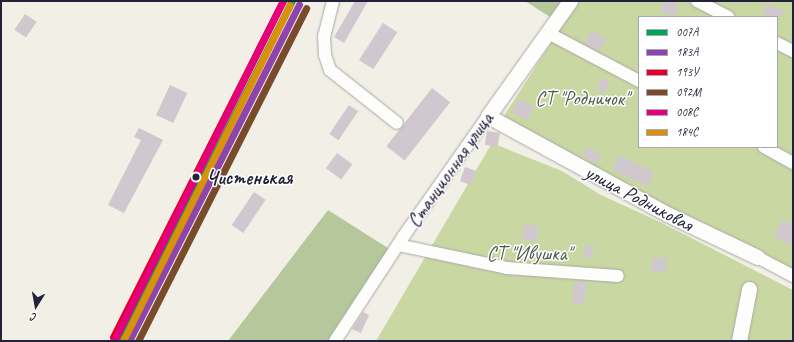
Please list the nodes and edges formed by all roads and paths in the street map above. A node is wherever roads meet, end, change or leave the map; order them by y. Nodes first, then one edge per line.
1 (332, 1) edge
2 (570, 1) edge
3 (697, 1) edge
4 (726, 16) edge
5 (548, 33) junction
6 (778, 44) edge
7 (793, 51) edge
8 (638, 80) edge
9 (488, 116) junction
10 (397, 123) dead end
11 (766, 148) edge
12 (793, 163) edge
13 (398, 245) junction
14 (757, 258) joint
15 (618, 276) dead end
16 (793, 276) edge
17 (749, 289) dead end
18 (335, 341) edge
19 (739, 341) edge

1 - 10 street
2 - 5 street, Станционная улица
3 - 4 street
5 - 8 street
5 - 9 street, Станционная улица
6 - 7 street
9 - 13 street, Станционная улица
9 - 14 street, улица Родниковая
11 - 12 street
13 - 15 street
13 - 18 street, Станционная улица
14 - 16 street, улица Родниковая
17 - 19 street

